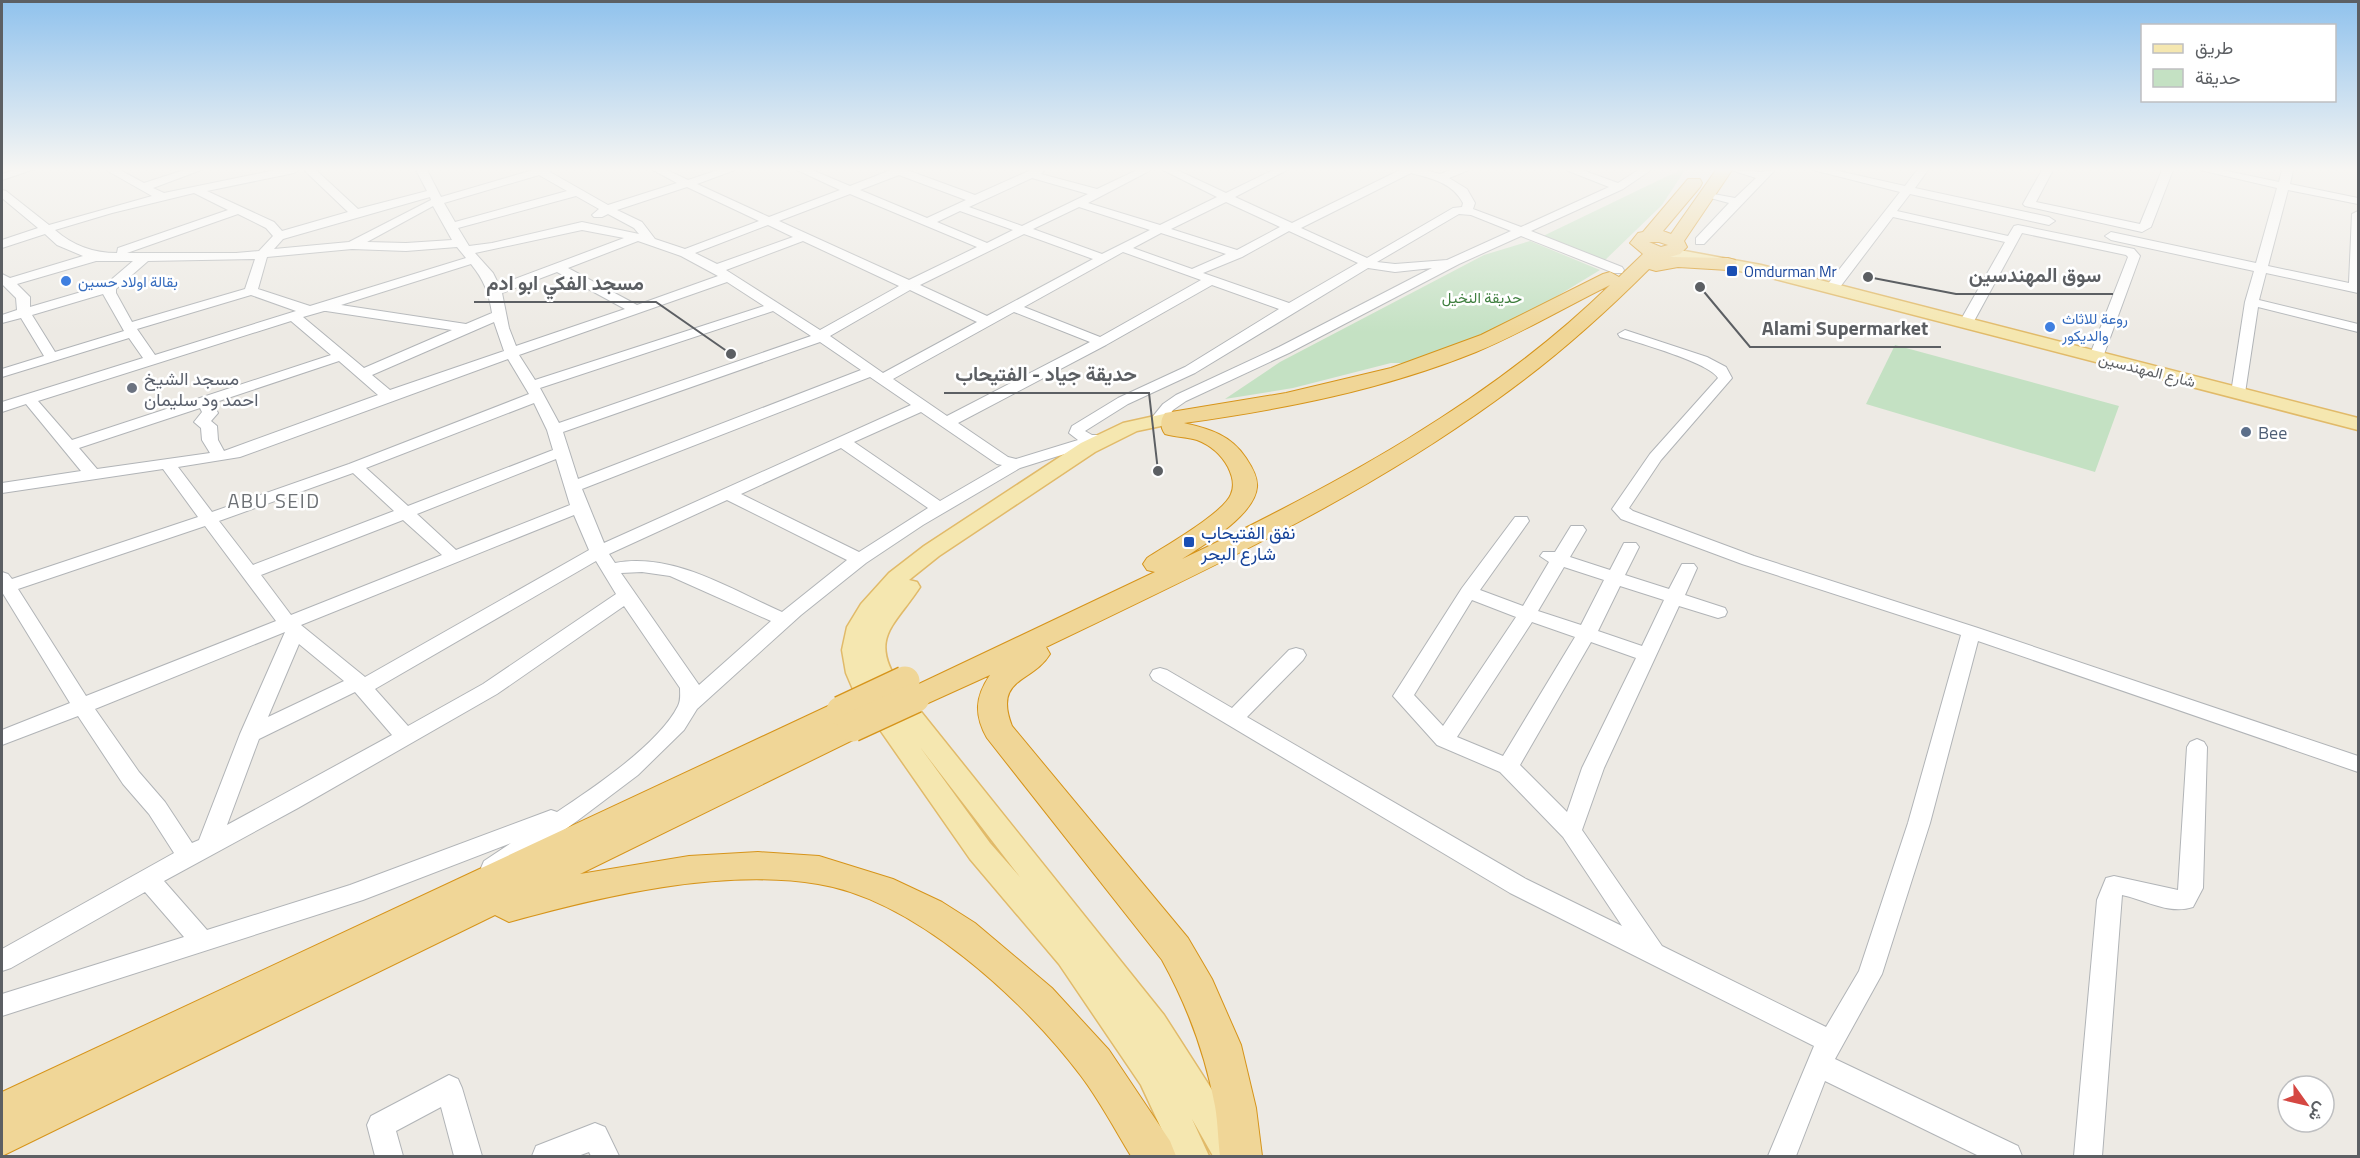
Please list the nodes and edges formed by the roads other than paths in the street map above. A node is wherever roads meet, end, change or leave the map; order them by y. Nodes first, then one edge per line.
1 (40, 224) edge
2 (63, 224) edge
3 (198, 224) edge
4 (268, 224) edge
5 (319, 224) edge
6 (390, 224) edge
7 (459, 224) edge
8 (585, 224) edge
9 (636, 224) edge
10 (759, 224) edge
11 (777, 224) edge
12 (932, 224) edge
13 (1006, 224) edge
14 (1034, 224) edge
15 (1144, 224) edge
16 (1170, 224) edge
17 (1283, 224) edge
18 (1296, 224) edge
19 (1431, 224) edge
20 (1500, 224) edge
21 (1537, 224) edge
22 (1672, 224) edge
23 (1685, 224) edge
24 (1687, 224) edge
25 (1716, 224) edge
26 (1881, 224) edge
27 (1939, 224) edge
28 (2048, 224) edge
29 (2091, 224) edge
30 (2126, 224) edge
31 (2146, 224) edge
32 (2274, 224) edge
33 (2358, 224) edge
34 (452, 226) joint
35 (582, 226) junction
36 (1290, 227) junction
37 (46, 229) junction
38 (1159, 229) junction
39 (1022, 230) junction
40 (1519, 232) junction
41 (2043, 233) junction
42 (279, 236) junction
43 (2083, 236) junction
44 (638, 237) junction
45 (803, 237) junction
46 (2011, 240) junction
47 (652, 241) junction
48 (1700, 241) junction
49 (2, 244) edge
50 (352, 245) junction
51 (1660, 245) junction
52 (987, 247) junction
53 (1122, 248) junction
54 (468, 251) junction
55 (685, 253) junction
56 (1238, 254) junction
57 (262, 255) junction
58 (146, 256) junction
59 (101, 257) junction
60 (1102, 258) junction
61 (1455, 261) junction
62 (1369, 263) junction
63 (1733, 263) junction
64 (558, 267) junction
65 (2263, 269) junction
66 (722, 273) junction
67 (1192, 273) junction
68 (1622, 273) junction
69 (1211, 280) junction
70 (5, 281) edge
71 (910, 285) junction
72 (110, 288) junction
73 (1832, 288) junction
74 (2357, 289) edge
75 (250, 291) junction
76 (495, 291) junction
77 (2252, 302) junction
78 (773, 307) junction
79 (1012, 307) junction
80 (1290, 308) junction
81 (315, 309) junction
82 (635, 309) junction
83 (24, 312) junction
84 (498, 315) junction
85 (294, 316) junction
86 (2, 319) edge
87 (987, 321) junction
88 (1966, 323) junction
89 (2358, 327) edge
90 (466, 328) junction
91 (131, 330) junction
92 (1624, 334) dead end
93 (821, 337) junction
94 (1101, 342) junction
95 (512, 354) junction
96 (341, 357) junction
97 (2096, 357) junction
98 (52, 358) junction
99 (152, 360) junction
100 (2, 373) edge
101 (362, 374) junction
102 (876, 376) junction
103 (535, 391) junction
104 (2238, 393) junction
105 (388, 396) junction
106 (28, 398) junction
107 (205, 401) junction
108 (921, 406) junction
109 (2, 407) edge
110 (1168, 422) junction
111 (946, 423) junction
112 (2358, 424) edge
113 (555, 430) junction
114 (1101, 438) junction
115 (841, 441) junction
116 (69, 446) junction
117 (561, 452) junction
118 (220, 457) junction
119 (167, 464) junction
120 (1016, 464) junction
121 (355, 467) junction
122 (93, 475) junction
123 (573, 487) junction
124 (2, 488) edge
125 (728, 494) junction
126 (579, 507) junction
127 (940, 508) junction
128 (405, 514) junction
129 (207, 520) junction
130 (1521, 521) dead end
131 (1577, 530) dead end
132 (1630, 547) dead end
133 (599, 552) junction
134 (453, 556) junction
135 (1552, 557) junction
136 (860, 559) junction
137 (1156, 564) junction
138 (1688, 568) dead end
139 (609, 570) junction
140 (250, 573) junction
141 (1615, 578) junction
142 (4, 582) edge
143 (1468, 592) junction
144 (1134, 593) junction
145 (626, 596) junction
146 (1675, 598) junction
147 (1718, 612) dead end
148 (1527, 615) junction
149 (784, 620) junction
150 (291, 628) junction
151 (1971, 632) junction
152 (1587, 633) junction
153 (1296, 655) dead end
154 (1648, 655) junction
155 (1160, 675) dead end
156 (360, 684) junction
157 (910, 690) junction
158 (690, 704) junction
159 (82, 706) junction
160 (1233, 719) junction
161 (250, 734) junction
162 (2, 738) edge
163 (405, 738) junction
164 (1444, 740) junction
165 (2196, 747) dead end
166 (2358, 764) edge
167 (1508, 766) junction
168 (576, 810) junction
169 (1572, 831) junction
170 (198, 850) junction
171 (147, 878) junction
172 (450, 909) junction
173 (202, 941) junction
174 (1655, 955) junction
175 (2, 961) edge
176 (2, 1005) edge
177 (1824, 1053) junction
178 (2, 1112) edge
179 (2, 1136) edge
180 (389, 1156) edge
181 (468, 1156) edge
182 (546, 1156) edge
183 (605, 1156) edge
184 (1155, 1156) edge
185 (1192, 1156) edge
186 (1231, 1156) edge
187 (1241, 1156) edge
188 (1782, 1156) edge
189 (2008, 1156) edge
190 (2088, 1156) edge

1 - 37 street
2 - 37 street
3 - 59 street
4 - 42 street
5 - 42 street
6 - 50 street
7 - 34 street
8 - 35 street
9 - 47 street
10 - 55 street
11 - 45 street
12 - 52 street
13 - 39 street
14 - 39 street
15 - 38 street
16 - 38 street
17 - 36 street
18 - 36 street
19 - 62 street
20 - 40 street
21 - 40 street
22 - 51 highway
23 - 51 highway
24 - 48 highway
25 - 48 street
26 - 73 street
27 - 46 street
28 - 41 street
29 - 43 street
30 - 31 street
32 - 65 street
33 - 74 street
34 - 54 street
35 - 44 street
35 - 54 street
36 - 56 street
36 - 62 street
37 - 49 street
37 - 59 street
38 - 53 street
38 - 56 street
39 - 52 street
39 - 60 street
40 - 61 street
40 - 68 street
41 - 43 street
41 - 46 street
42 - 57 street
43 - 65 street
43 - 97 street
44 - 47 street
44 - 64 street
45 - 66 street
45 - 71 street
46 - 88 street
47 - 55 street
48 - 63 highway
50 - 54 street
50 - 57 street
51 - 63 main road, شارع المهندسين
51 - 68 highway
52 - 71 street
53 - 60 street
53 - 67 street
54 - 76 street
54 - 81 street
55 - 66 street
56 - 67 street
57 - 58 street
57 - 75 street
58 - 59 street
58 - 72 street
59 - 70 street
60 - 79 street
61 - 62 street
61 - 110 street
62 - 80 street
63 - 68 highway
63 - 73 main road, شارع المهندسين
64 - 76 street
64 - 82 street
65 - 74 street
65 - 77 street
66 - 78 street
66 - 82 street
67 - 69 street
68 - 110 highway
68 - 137 highway
68 - 144 highway
69 - 80 street
69 - 94 street
70 - 83 street
71 - 87 street
71 - 93 street
72 - 83 street
72 - 91 street
73 - 88 main road, شارع المهندسين
75 - 81 street
75 - 91 street
76 - 84 street
77 - 89 street
77 - 104 street
78 - 93 street
78 - 103 street
79 - 87 street
79 - 94 street
80 - 114 street
81 - 85 street
81 - 90 street
82 - 95 street
83 - 86 street
83 - 98 street
84 - 90 street
84 - 95 street
85 - 96 street
85 - 99 street
87 - 102 street
88 - 97 main road, شارع المهندسين
90 - 101 street
91 - 98 street
91 - 99 street
92 - 151 street
93 - 102 street
93 - 113 street
94 - 111 street
95 - 103 street
95 - 105 street
96 - 101 street
96 - 107 street
97 - 104 main road, شارع المهندسين
98 - 100 street
99 - 106 street
101 - 105 street
102 - 108 street
102 - 123 street
103 - 113 street
103 - 121 street
104 - 112 main road, شارع المهندسين
105 - 118 street
106 - 109 street
106 - 116 street
107 - 116 street
107 - 118 street
108 - 111 street
108 - 115 street
110 - 114 main road
110 - 137 highway
110 - 186 main road
111 - 120 street
113 - 117 street
114 - 120 street
114 - 185 main road
115 - 125 street
115 - 127 street
116 - 122 street
117 - 123 street
117 - 128 street
118 - 119 street
119 - 122 street
119 - 129 street
120 - 127 street
121 - 128 street
121 - 129 street
122 - 124 street
123 - 126 street
125 - 133 street
125 - 136 street
126 - 133 street
126 - 134 street
127 - 136 street
128 - 134 street
128 - 140 street
129 - 140 street
129 - 142 street
130 - 143 street
131 - 135 street
132 - 141 street
133 - 139 street
133 - 156 street
134 - 150 street
135 - 141 street
135 - 148 street
136 - 149 street
137 - 157 highway
138 - 146 street
139 - 145 street
139 - 149 street
140 - 150 street
141 - 146 street
141 - 152 street
142 - 159 street
143 - 148 street
143 - 164 street
144 - 157 highway
144 - 187 highway
145 - 158 street
145 - 163 street
146 - 147 street
146 - 154 street
148 - 152 street
148 - 164 street
149 - 158 street
150 - 156 street
150 - 159 street
150 - 161 street
151 - 166 street
151 - 177 street
152 - 154 street
152 - 167 street
153 - 160 street
154 - 169 street
155 - 160 street
156 - 161 street
156 - 163 street
157 - 172 highway, bridge
158 - 168 street
159 - 162 street
159 - 170 street
160 - 174 street
161 - 170 street
163 - 170 street
164 - 167 street
165 - 190 street
167 - 169 street
168 - 172 street
168 - 173 street
169 - 174 street
170 - 171 street
171 - 173 street
171 - 175 street
172 - 178 highway
172 - 179 highway
172 - 184 highway
173 - 176 street
174 - 177 street
177 - 188 street
177 - 189 street
180 - 181 street
182 - 183 street

